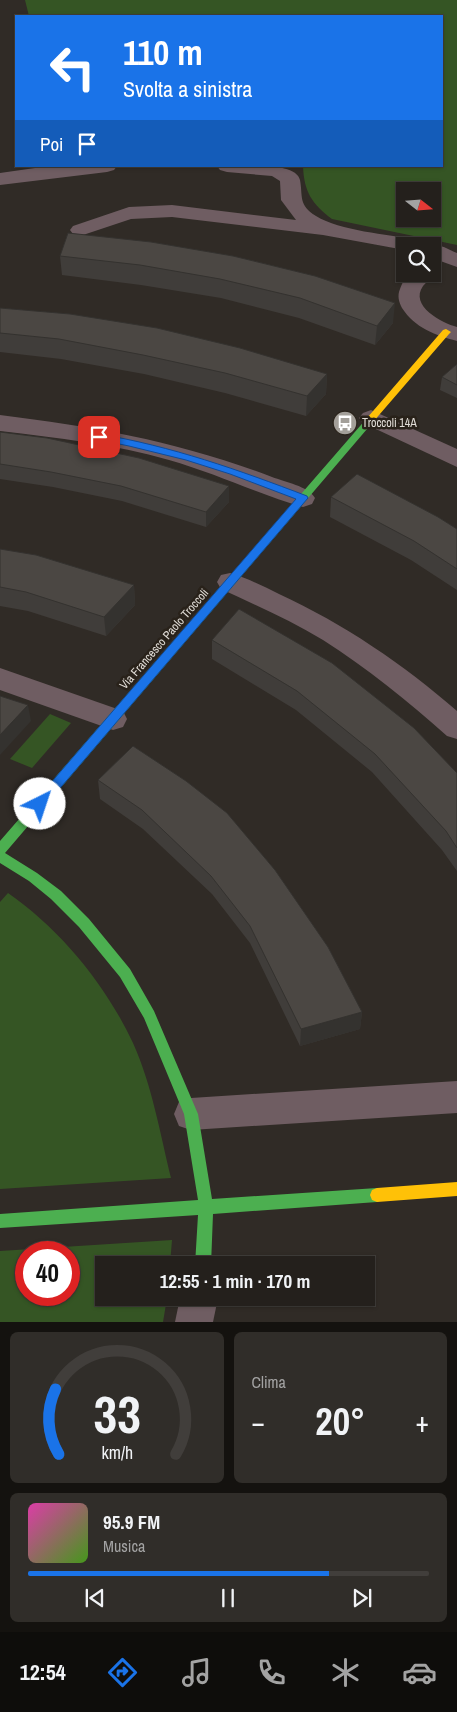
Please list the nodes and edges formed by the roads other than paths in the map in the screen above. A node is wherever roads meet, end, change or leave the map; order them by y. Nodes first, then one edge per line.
1 (95, 167) edge
2 (237, 167) edge
3 (0, 179) edge
4 (323, 229) junction
5 (80, 230) dead end
6 (396, 242) edge
7 (441, 254) edge
8 (457, 262) edge
9 (441, 266) edge
10 (414, 282) edge
11 (452, 333) edge
12 (371, 418) junction
13 (0, 423) edge
14 (457, 459) edge
15 (303, 498) junction
16 (230, 582) junction
17 (0, 679) edge
18 (113, 719) junction
19 (457, 728) edge
20 (0, 850) edge
21 (0, 856) edge
22 (457, 1097) edge
23 (191, 1114) junction
24 (457, 1190) edge
25 (206, 1206) junction
26 (0, 1220) edge
27 (204, 1256) edge
28 (197, 1306) edge
29 (194, 1322) edge

1 - 3 street
2 - 4 street
4 - 5 street
4 - 6 street
7 - 8 street
8 - 9 street
10 - 11 street
11 - 12 street, Via Francesco Paolo Troccoli
12 - 14 street
12 - 15 street, Via Francesco Paolo Troccoli
13 - 15 street
15 - 16 street, Via Francesco Paolo Troccoli
16 - 18 street, Via Francesco Paolo Troccoli
16 - 19 street
17 - 18 street
18 - 20 street, Via Francesco Paolo Troccoli
21 - 23 street
22 - 23 street
23 - 25 street
24 - 25 street
25 - 26 street
25 - 27 street
28 - 29 street

